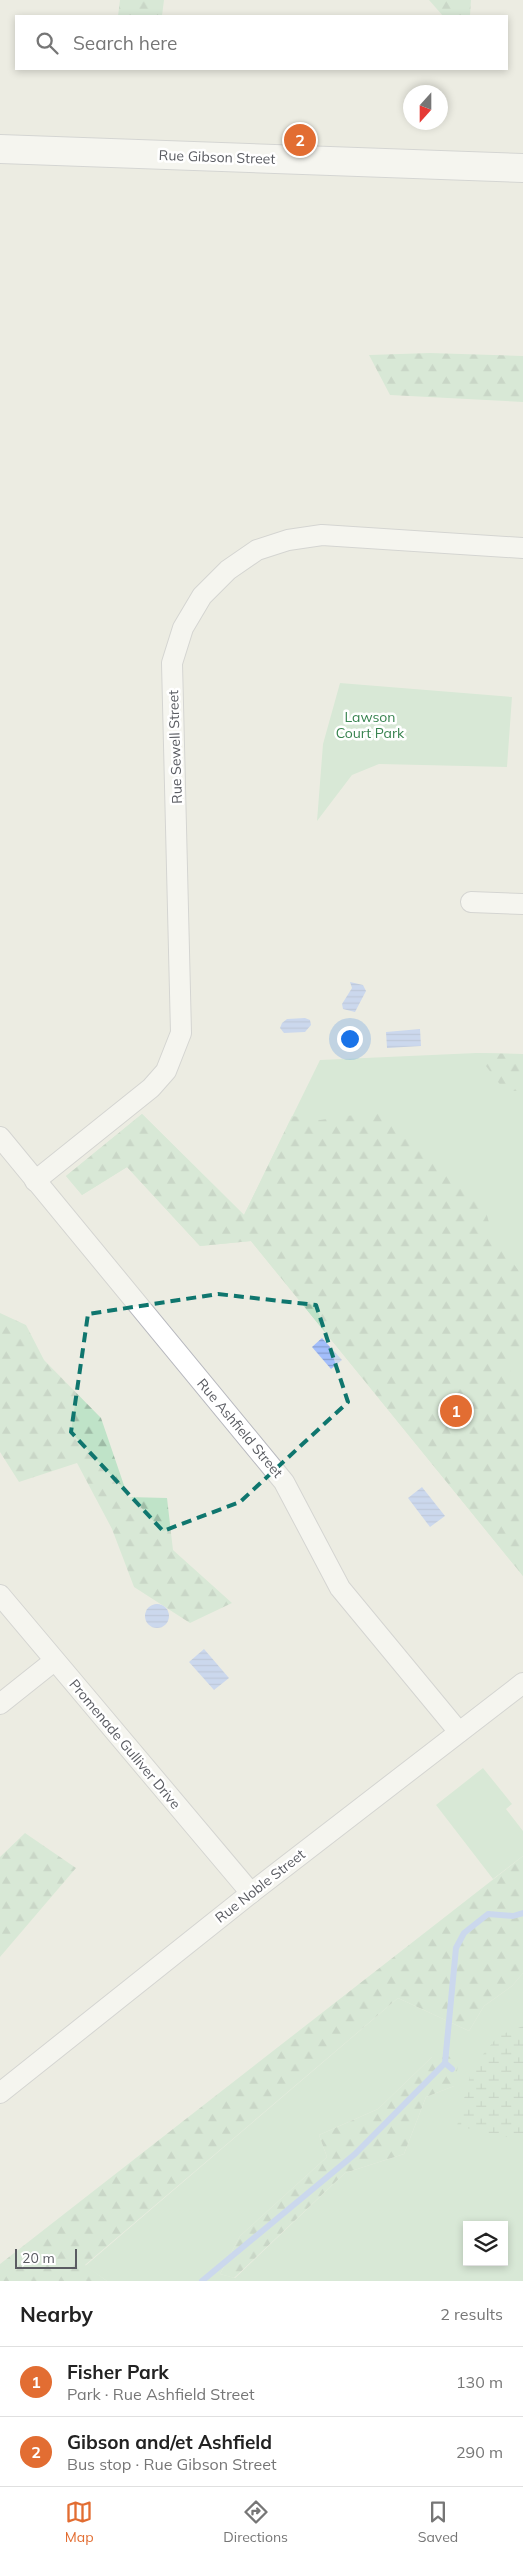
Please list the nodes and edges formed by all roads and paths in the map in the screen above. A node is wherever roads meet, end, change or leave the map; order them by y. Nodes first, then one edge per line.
1 (0, 149) edge
2 (523, 168) edge
3 (523, 548) edge
4 (471, 902) dead end
5 (523, 904) edge
6 (0, 1138) edge
7 (36, 1181) junction
8 (0, 1595) edge
9 (54, 1661) junction
10 (523, 1683) edge
11 (0, 1704) edge
12 (459, 1732) junction
13 (251, 1893) junction
14 (0, 2093) edge

1 - 2 main road, Rue Gibson Street
3 - 7 street, Rue Sewell Street
4 - 5 street
6 - 7 street, Rue Ashfield Street
7 - 12 street, Rue Ashfield Street
8 - 9 street, Promenade Gulliver Drive
9 - 11 street
9 - 13 street, Promenade Gulliver Drive
10 - 12 street, Rue Noble Street
12 - 13 street, Rue Noble Street
13 - 14 street, Rue Noble Street

